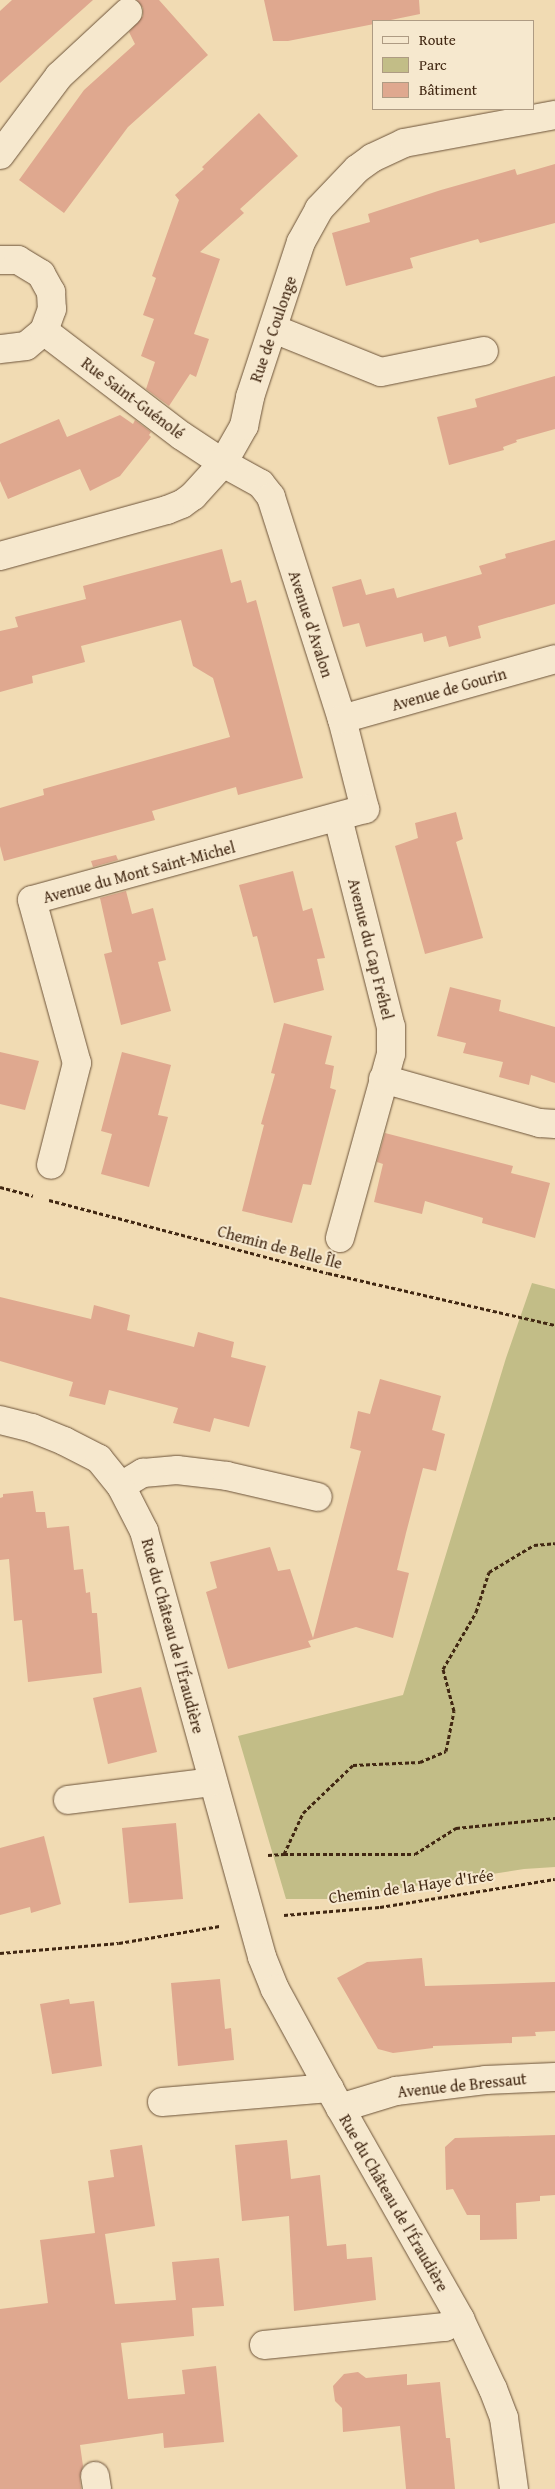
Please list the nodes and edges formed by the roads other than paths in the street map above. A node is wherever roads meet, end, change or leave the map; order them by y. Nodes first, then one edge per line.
1 (128, 12) dead end
2 (555, 115) edge
3 (0, 155) edge
4 (0, 260) edge
5 (274, 329) junction
6 (44, 331) junction
7 (0, 349) edge
8 (484, 351) dead end
9 (223, 463) junction
10 (0, 556) edge
11 (555, 660) edge
12 (342, 719) junction
13 (365, 809) joint
14 (338, 818) junction
15 (384, 1079) junction
16 (555, 1124) edge
17 (51, 1165) dead end
18 (340, 1238) dead end
19 (0, 1420) edge
20 (121, 1486) junction
21 (318, 1497) dead end
22 (212, 1782) junction
23 (68, 1800) dead end
24 (555, 2077) edge
25 (335, 2098) junction
26 (162, 2102) dead end
27 (460, 2319) junction
28 (264, 2345) dead end
29 (514, 2489) edge

1 - 3 street
2 - 5 street, Rue de Coulonge
4 - 6 street
5 - 8 street
5 - 9 street, Rue de Coulonge
6 - 7 street
6 - 9 street, Rue Saint-Guénolé
9 - 10 street, Rue de Coulonge
9 - 12 street, Avenue d'Avalon
11 - 12 street, Avenue de Gourin
12 - 13 street, Avenue d'Avalon
13 - 14 street, Avenue du Mont Saint-Michel
14 - 15 street, Avenue du Cap Fréhel
14 - 17 street, Avenue du Mont Saint-Michel
15 - 16 street
15 - 18 street, Avenue du Cap Fréhel
19 - 20 street, Rue du Château de l'Éraudière
20 - 21 street
20 - 22 street, Rue du Château de l'Éraudière
22 - 23 street
22 - 25 street, Rue du Château de l'Éraudière
24 - 25 street, Avenue de Bressaut
25 - 26 street
25 - 27 street, Rue du Château de l'Éraudière
27 - 28 street
27 - 29 street, Rue du Château de l'Éraudière

